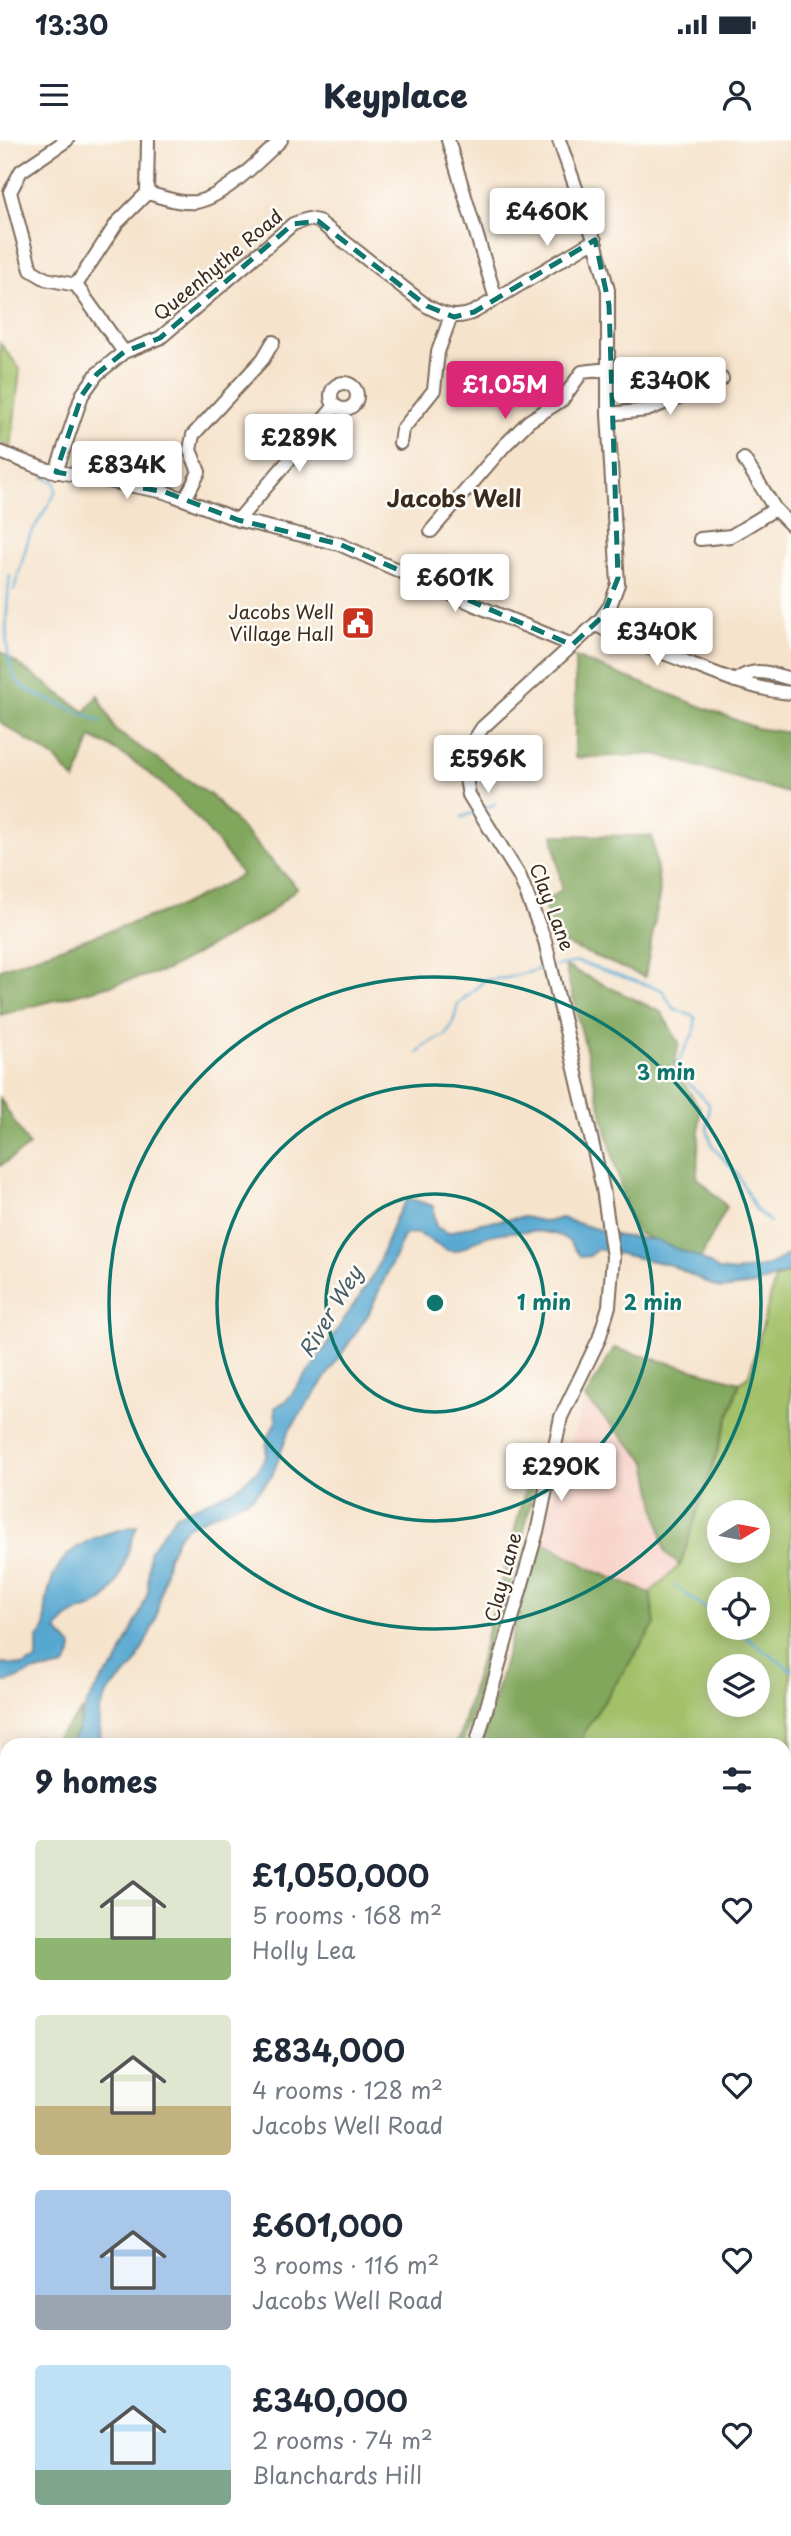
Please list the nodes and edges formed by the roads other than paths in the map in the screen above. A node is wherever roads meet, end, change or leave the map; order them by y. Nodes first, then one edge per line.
1 (67, 140) edge
2 (148, 140) edge
3 (281, 140) edge
4 (448, 140) edge
5 (559, 140) edge
6 (147, 193) junction
7 (595, 240) junction
8 (76, 285) junction
9 (496, 299) junction
10 (451, 316) junction
11 (273, 342) dead end
12 (124, 352) junction
13 (608, 369) junction
14 (722, 379) dead end
15 (335, 406) dead end
16 (608, 414) junction
17 (400, 443) dead end
18 (0, 452) edge
19 (744, 459) dead end
20 (56, 472) junction
21 (185, 499) junction
22 (775, 509) junction
23 (238, 520) junction
24 (791, 525) edge
25 (431, 531) dead end
26 (700, 539) dead end
27 (596, 624) junction
28 (572, 645) junction
29 (791, 679) edge
30 (735, 681) junction
31 (791, 693) edge
32 (478, 1738) edge

1 - 8 street
2 - 6 street
3 - 6 street
4 - 9 street
5 - 7 street, Clay Lane
6 - 8 street
7 - 9 street
7 - 13 street, Clay Lane
8 - 12 street
9 - 10 street
10 - 12 street, Queenhythe Road
10 - 17 street
11 - 21 street
12 - 20 street, Queenhythe Road
13 - 16 street, Clay Lane
13 - 25 street
14 - 16 street
15 - 23 street
16 - 27 street, Clay Lane
18 - 20 street
19 - 22 street
20 - 21 street
21 - 23 street
22 - 24 street
22 - 26 street
23 - 28 street
27 - 28 street, Clay Lane
27 - 30 street
28 - 32 street, Clay Lane
29 - 30 street
30 - 31 street

